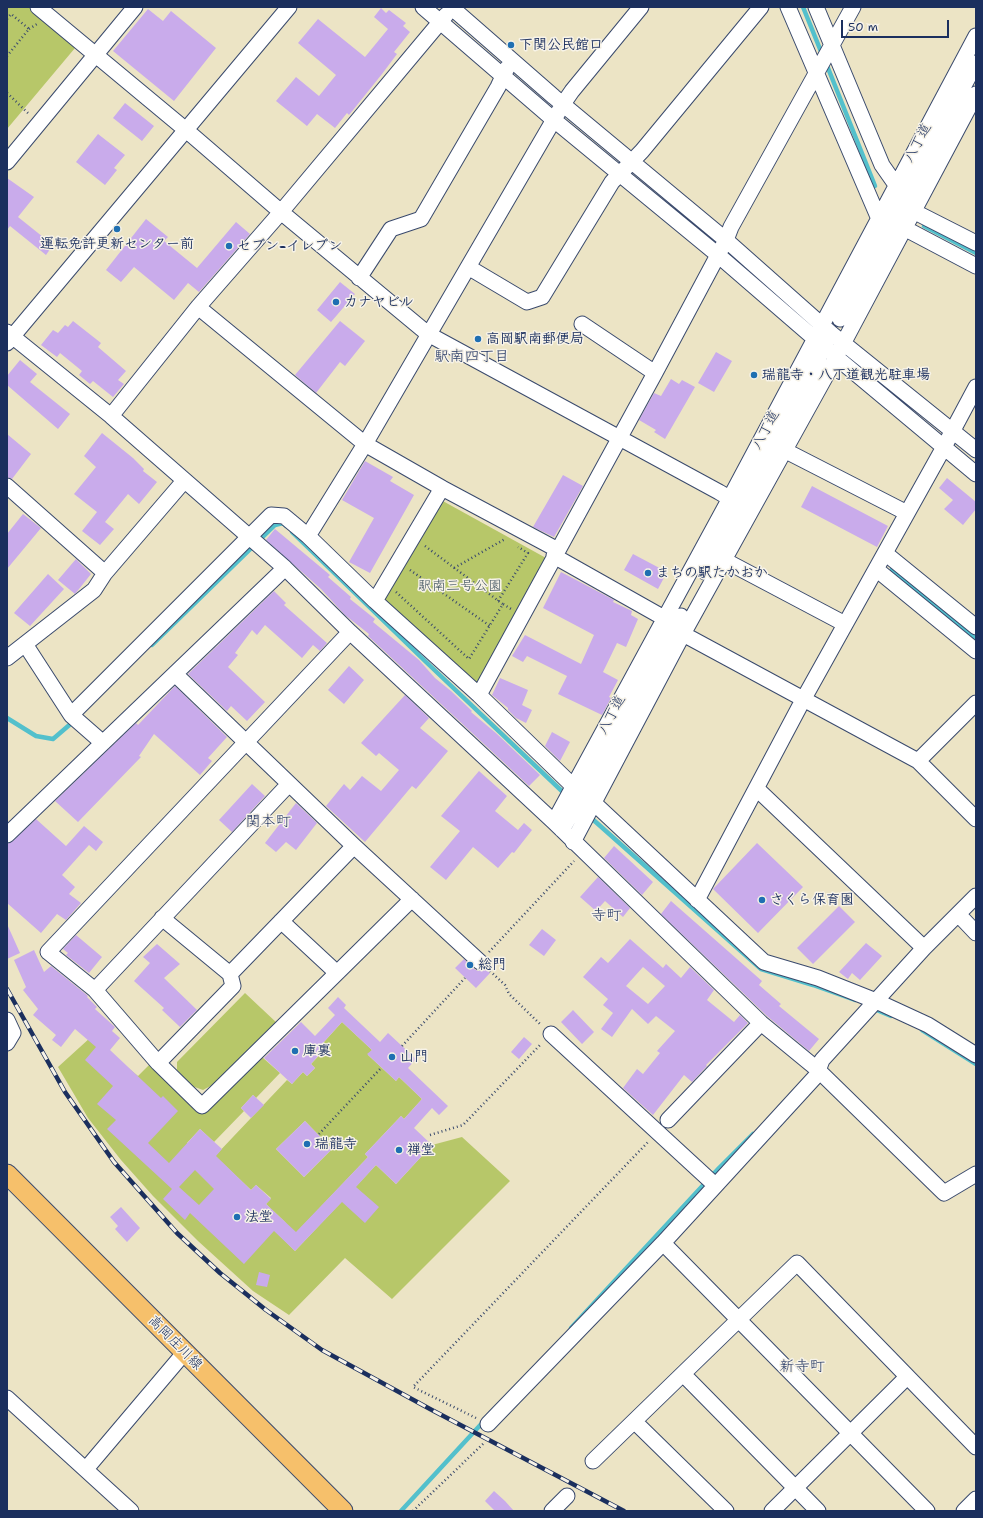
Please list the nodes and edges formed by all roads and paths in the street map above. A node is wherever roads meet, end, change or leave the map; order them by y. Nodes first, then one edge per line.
1 (38, 7) edge
2 (135, 7) edge
3 (289, 7) edge
4 (423, 7) edge
5 (452, 7) edge
6 (641, 7) edge
7 (761, 7) edge
8 (788, 7) edge
9 (816, 7) edge
10 (853, 7) edge
11 (7, 19) edge
12 (38, 22) dead end
13 (441, 22) junction
14 (29, 29) junction
15 (976, 36) edge
16 (831, 46) junction
17 (96, 55) junction
18 (7, 56) edge
19 (511, 60) junction
20 (976, 63) edge
21 (817, 71) junction
22 (504, 76) junction
23 (7, 93) edge
24 (976, 94) edge
25 (563, 104) junction
26 (554, 120) junction
27 (39, 123) junction
28 (186, 130) junction
29 (7, 162) edge
30 (632, 162) junction
31 (621, 174) junction
32 (896, 185) junction
33 (913, 210) junction
34 (281, 212) junction
35 (879, 220) junction
36 (904, 228) junction
37 (726, 240) junction
38 (976, 243) edge
39 (718, 255) junction
40 (976, 266) edge
41 (468, 267) junction
42 (359, 278) junction
43 (198, 308) junction
44 (840, 319) dead end
45 (582, 324) dead end
46 (822, 325) junction
47 (428, 334) junction
48 (9, 337) edge
49 (814, 338) junction
50 (843, 343) junction
51 (819, 357) dead end
52 (836, 357) junction
53 (655, 373) junction
54 (976, 386) edge
55 (111, 416) junction
56 (953, 430) junction
57 (619, 438) junction
58 (365, 444) junction
59 (944, 448) junction
60 (784, 450) junction
61 (976, 450) edge
62 (976, 474) edge
63 (184, 481) junction
64 (7, 486) edge
65 (442, 488) junction
66 (730, 498) junction
67 (751, 511) junction
68 (907, 513) junction
69 (308, 536) junction
70 (250, 538) junction
71 (419, 542) dead end
72 (511, 542) dead end
73 (517, 546) dead end
74 (556, 553) junction
75 (885, 553) junction
76 (724, 560) junction
77 (285, 568) junction
78 (406, 568) dead end
79 (454, 568) junction
80 (876, 569) junction
81 (105, 573) junction
82 (395, 591) dead end
83 (375, 601) junction
84 (498, 601) junction
85 (506, 606) junction
86 (522, 616) junction
87 (664, 618) junction
88 (844, 624) junction
89 (490, 626) junction
90 (976, 627) edge
91 (350, 632) junction
92 (683, 634) junction
93 (25, 644) junction
94 (976, 651) edge
95 (7, 658) edge
96 (175, 674) junction
97 (479, 695) junction
98 (803, 700) junction
99 (976, 702) edge
100 (71, 715) junction
101 (246, 742) junction
102 (103, 743) junction
103 (918, 761) junction
104 (289, 784) junction
105 (574, 787) junction
106 (757, 789) junction
107 (595, 804) junction
108 (976, 819) edge
109 (558, 826) junction
110 (7, 834) edge
111 (354, 846) junction
112 (578, 846) junction
113 (976, 896) edge
114 (412, 899) junction
115 (697, 900) junction
116 (958, 914) junction
117 (162, 918) junction
118 (281, 921) junction
119 (976, 933) edge
120 (924, 948) junction
121 (480, 962) junction
122 (337, 973) junction
123 (230, 974) junction
124 (466, 978) dead end
125 (95, 990) junction
126 (876, 1002) junction
127 (7, 1020) edge
128 (761, 1023) junction
129 (551, 1034) junction
130 (7, 1043) edge
131 (402, 1046) dead end
132 (976, 1055) edge
133 (158, 1063) junction
134 (382, 1068) dead end
135 (817, 1069) junction
136 (668, 1120) dead end
137 (657, 1132) junction
138 (319, 1134) dead end
139 (430, 1135) dead end
140 (7, 1174) edge
141 (976, 1174) edge
142 (715, 1186) junction
143 (663, 1242) junction
144 (739, 1318) junction
145 (185, 1352) junction
146 (683, 1374) junction
147 (907, 1377) junction
148 (7, 1398) edge
149 (635, 1422) junction
150 (488, 1424) joint
151 (850, 1433) junction
152 (484, 1443) dead end
153 (976, 1448) edge
154 (593, 1461) dead end
155 (86, 1468) junction
156 (795, 1488) junction
157 (567, 1496) dead end
158 (976, 1499) edge
159 (132, 1511) edge
160 (343, 1511) edge
161 (413, 1511) edge
162 (552, 1511) edge
163 (726, 1511) edge
164 (772, 1511) edge
165 (818, 1511) edge
166 (927, 1511) edge
167 (964, 1511) edge

1 - 17 street
2 - 17 street
3 - 28 street
4 - 13 street
5 - 13 street
5 - 19 street
6 - 25 street
7 - 30 street
8 - 21 street
9 - 16 street
10 - 16 street
11 - 14 path
12 - 14 path
13 - 22 street
13 - 34 street
14 - 18 path
15 - 32 street, 八丁道
16 - 21 street
16 - 32 street
17 - 27 street
17 - 28 street
19 - 22 street
19 - 25 street
20 - 44 street
21 - 35 street
21 - 37 street
22 - 26 street
22 - 42 street
23 - 27 path
24 - 33 street, 八丁道
25 - 26 street
25 - 30 street
26 - 31 street
26 - 41 street
27 - 29 street
28 - 34 street
28 - 48 street
30 - 31 street
30 - 37 street
31 - 39 street
31 - 41 street
32 - 35 street, 八丁道
33 - 36 street, 八丁道
33 - 38 street
34 - 42 street
34 - 43 street
35 - 46 street, 八丁道
36 - 40 street
36 - 50 street, 八丁道
37 - 39 street
37 - 46 street
39 - 49 street
39 - 53 street
41 - 47 street
42 - 47 street
43 - 55 street
43 - 58 street
45 - 53 street
46 - 49 street, 八丁道
46 - 50 street
47 - 57 street
47 - 58 street
48 - 55 street
49 - 52 street
49 - 66 street, 八丁道
50 - 52 street, 八丁道
50 - 56 street
51 - 109 street
52 - 59 street
52 - 60 street, 八丁道
53 - 57 street
54 - 56 street
55 - 63 street
56 - 59 street
56 - 61 street
57 - 66 street
57 - 74 street
58 - 65 street
58 - 69 street
59 - 62 street
59 - 68 street
60 - 67 street, 八丁道
60 - 68 street
63 - 70 street
63 - 81 street
64 - 81 street
65 - 74 street
65 - 83 street
66 - 67 street
66 - 87 street, 八丁道
67 - 76 street, 八丁道
68 - 75 street
69 - 70 street
69 - 83 street
70 - 77 street
70 - 100 street
71 - 79 path
72 - 79 path
73 - 84 path
74 - 86 street
74 - 87 street
75 - 80 street
75 - 90 street
76 - 88 street
76 - 92 street, 八丁道
77 - 91 street
77 - 96 street
78 - 89 path
79 - 84 path
80 - 88 street
80 - 94 street
81 - 93 street
82 - 89 path
83 - 97 street
84 - 85 path
85 - 86 path
85 - 89 path
86 - 97 street
87 - 105 street, 八丁道
88 - 98 street
91 - 101 street
91 - 109 street
92 - 98 street
92 - 107 street, 八丁道
93 - 95 street
93 - 100 street
96 - 101 street
96 - 102 street
97 - 105 street
98 - 103 street
98 - 106 street
99 - 103 street
100 - 102 street
101 - 104 street
101 - 125 street
102 - 110 street
103 - 108 street
104 - 111 street
104 - 117 street
105 - 109 street, 八丁道
106 - 115 street
106 - 120 street
107 - 112 street, 八丁道
107 - 115 street
109 - 112 street
111 - 114 street
111 - 118 street
112 - 121 path
112 - 128 street
113 - 116 street
114 - 121 street
114 - 122 street
115 - 126 street
116 - 119 street
116 - 120 street
117 - 123 street
117 - 125 street
118 - 122 street
118 - 123 street
120 - 126 street
121 - 129 path
122 - 133 street
123 - 133 street
124 - 131 path
125 - 133 street
126 - 132 street
126 - 135 street
127 - 130 street
128 - 135 street
128 - 136 street
129 - 137 street
129 - 139 path
134 - 138 path
135 - 141 street
135 - 142 street
137 - 142 street
137 - 150 path
140 - 145 main road, 高岡庄川線
142 - 143 street
143 - 144 street
143 - 150 street
144 - 146 street
144 - 147 street
144 - 151 street
145 - 155 street
145 - 160 main road, 高岡庄川線
146 - 149 street
146 - 156 street
147 - 151 street
147 - 153 street
148 - 155 street
149 - 154 street
149 - 163 street
151 - 156 street
151 - 166 street
152 - 161 path
155 - 159 street
156 - 164 street
156 - 165 street
157 - 162 street
158 - 167 street

